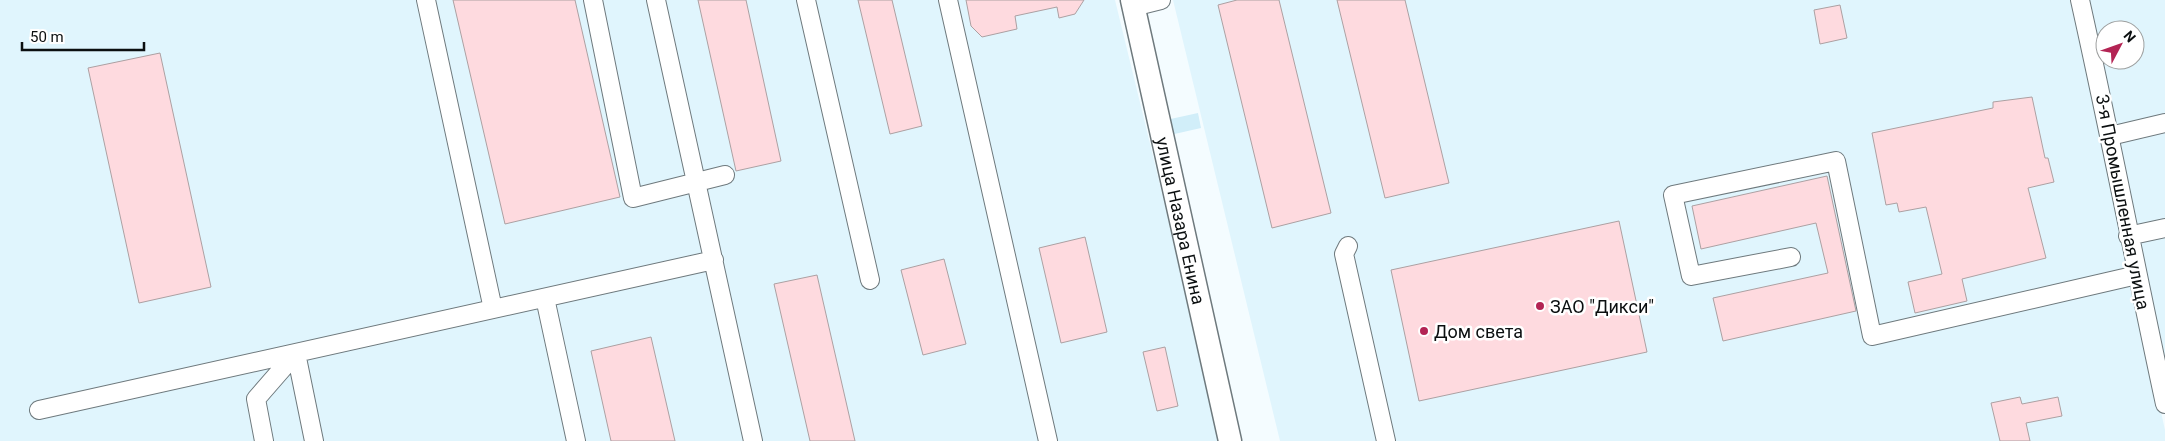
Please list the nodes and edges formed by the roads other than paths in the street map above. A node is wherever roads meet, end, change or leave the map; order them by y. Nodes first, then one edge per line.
1 (426, 0) edge
2 (593, 0) edge
3 (656, 0) edge
4 (806, 0) edge
5 (948, 0) edge
6 (1161, 0) edge
7 (2080, 0) edge
8 (1132, 3) edge
9 (2165, 123) edge
10 (2110, 136) junction
11 (725, 176) dead end
12 (697, 182) junction
13 (2165, 228) edge
14 (2128, 236) junction
15 (1348, 246) dead end
16 (1791, 257) dead end
17 (714, 260) junction
18 (2137, 275) junction
19 (870, 280) dead end
20 (545, 298) junction
21 (493, 309) junction
22 (296, 353) junction
23 (2165, 404) edge
24 (39, 410) dead end
25 (264, 441) edge
26 (314, 441) edge
27 (576, 441) edge
28 (753, 441) edge
29 (1048, 441) edge
30 (1230, 441) edge
31 (1386, 441) edge

1 - 21 street
2 - 12 street
3 - 12 street
4 - 19 street
5 - 29 street
6 - 8 street
7 - 10 street, 3-я Промышленная улица
8 - 30 main road, улица Назара Енина
9 - 10 street
10 - 14 street, 3-я Промышленная улица
11 - 12 street
12 - 17 street
13 - 14 street
14 - 18 street, 3-я Промышленная улица
15 - 31 street
16 - 18 street
17 - 20 street
17 - 28 street
18 - 23 street, 3-я Промышленная улица
20 - 21 street
20 - 27 street
21 - 22 street
22 - 24 street
22 - 25 street
22 - 26 street

